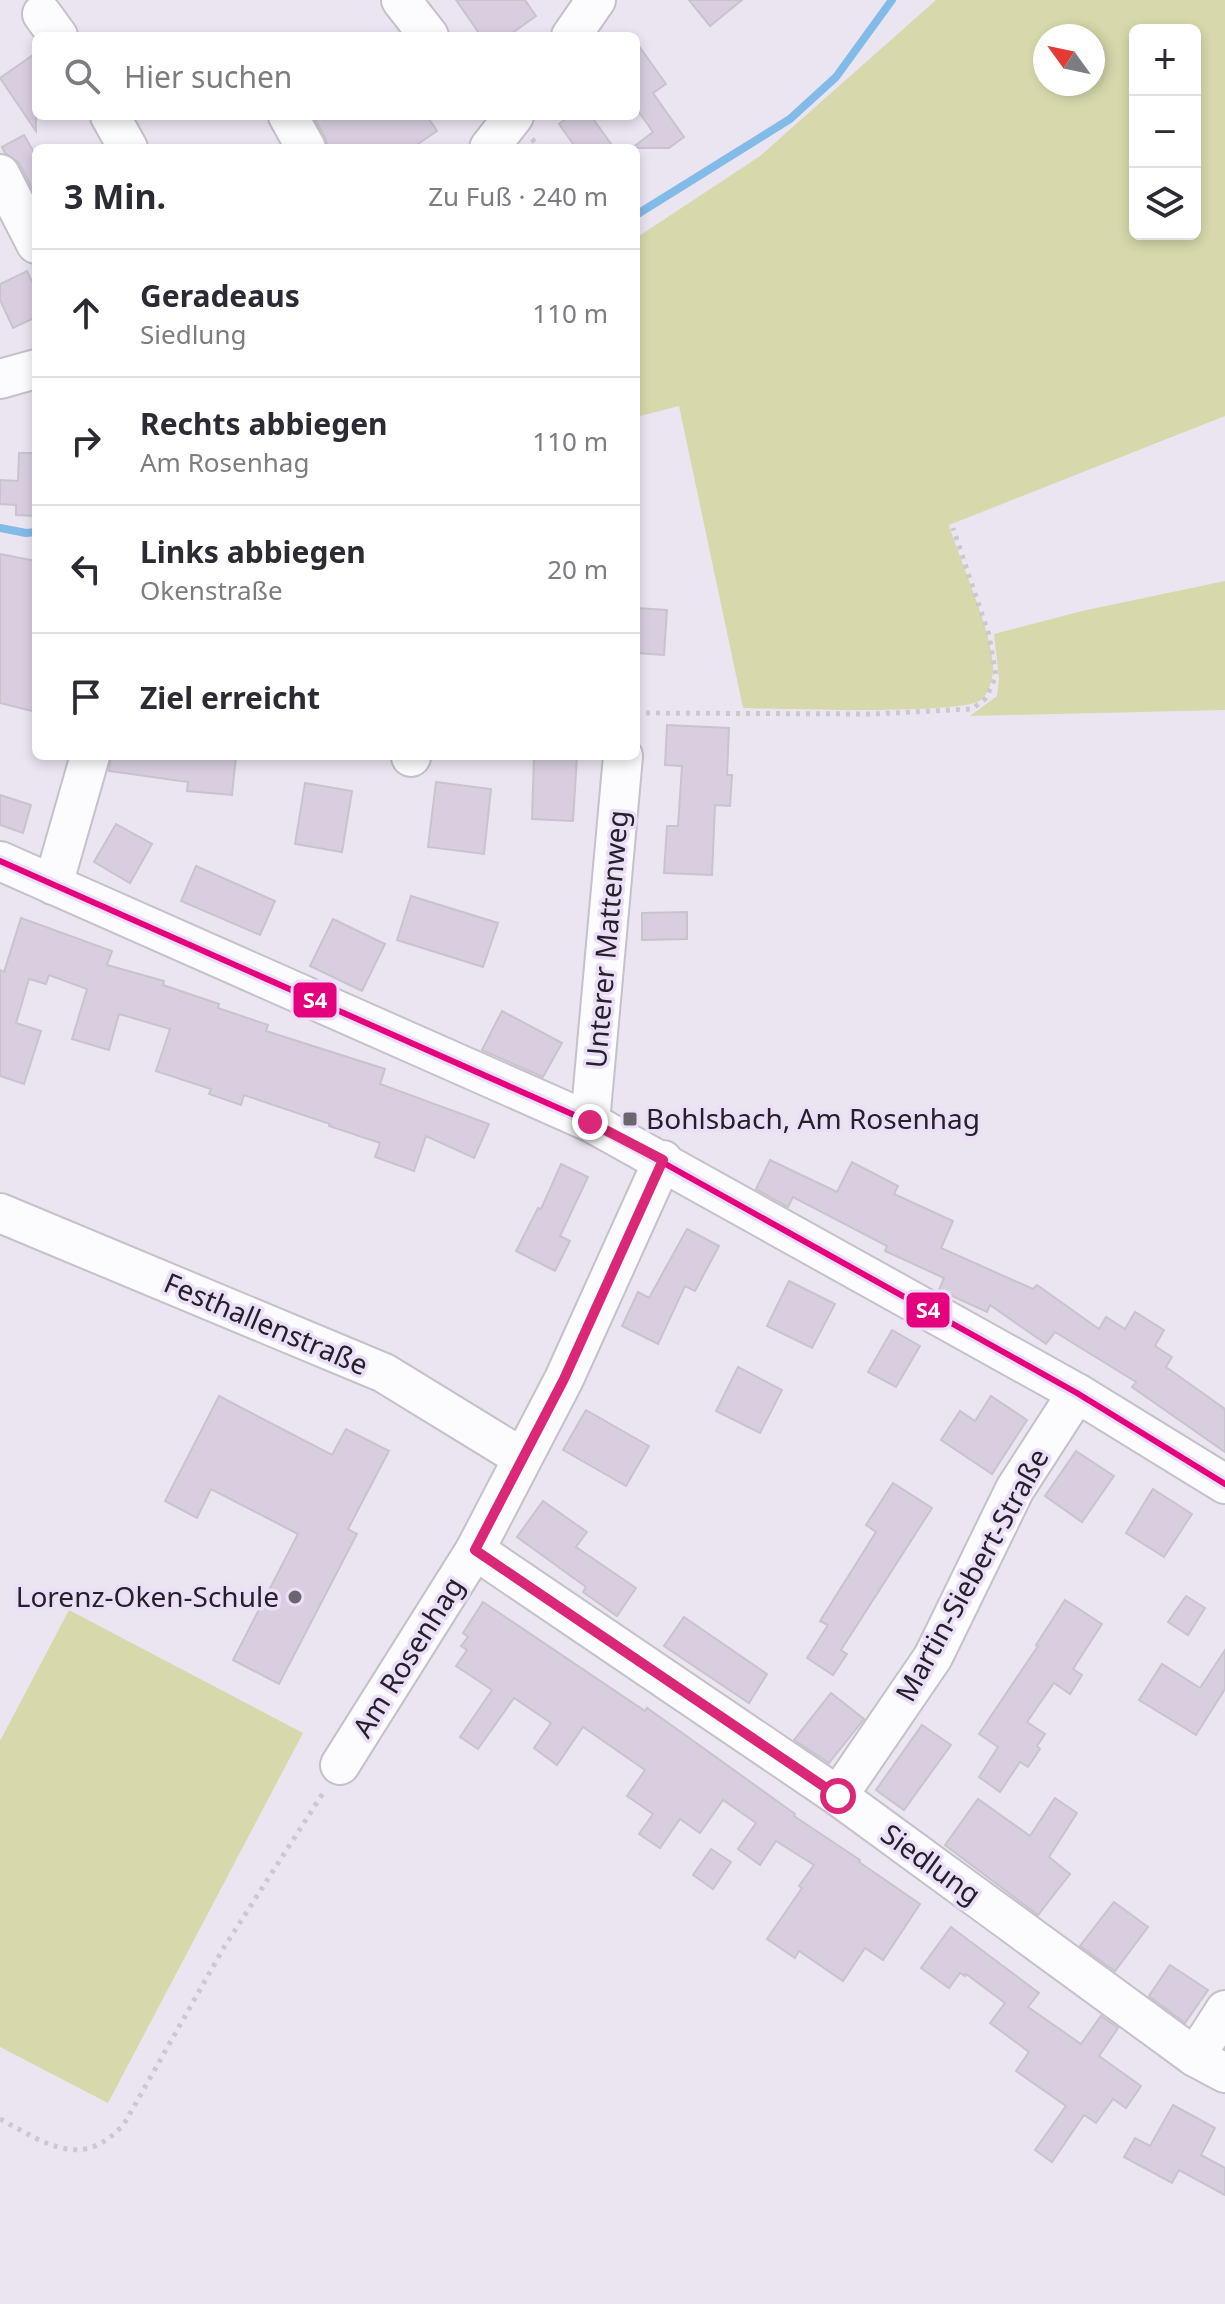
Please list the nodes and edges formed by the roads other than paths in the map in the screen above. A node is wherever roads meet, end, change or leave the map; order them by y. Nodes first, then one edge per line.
1 (401, 0) edge
2 (596, 0) edge
3 (426, 32) edge
4 (574, 32) edge
5 (112, 120) edge
6 (290, 120) edge
7 (126, 144) edge
8 (304, 144) edge
9 (0, 174) edge
10 (32, 236) edge
11 (32, 370) edge
12 (0, 379) edge
13 (89, 760) edge
14 (623, 760) edge
15 (0, 861) edge
16 (53, 885) junction
17 (590, 1122) junction
18 (663, 1160) junction
19 (0, 1213) edge
20 (1077, 1393) junction
21 (521, 1457) junction
22 (1225, 1484) edge
23 (475, 1550) junction
24 (340, 1765) road end
25 (838, 1796) junction
26 (1225, 2010) edge
27 (1210, 2065) edge

1 - 3 street
2 - 4 street
5 - 7 street
6 - 8 street
9 - 10 street
11 - 12 street
13 - 16 street
14 - 17 street, Unterer Mattenweg
15 - 16 street
16 - 17 street
17 - 18 street
18 - 20 street
18 - 21 street, Am Rosenhag
19 - 21 street, Festhallenstraße
20 - 22 street
20 - 25 street, Martin-Siebert-Straße
21 - 23 street, Am Rosenhag
23 - 24 street, Am Rosenhag
23 - 25 street, Siedlung
25 - 27 street, Siedlung
26 - 27 street

